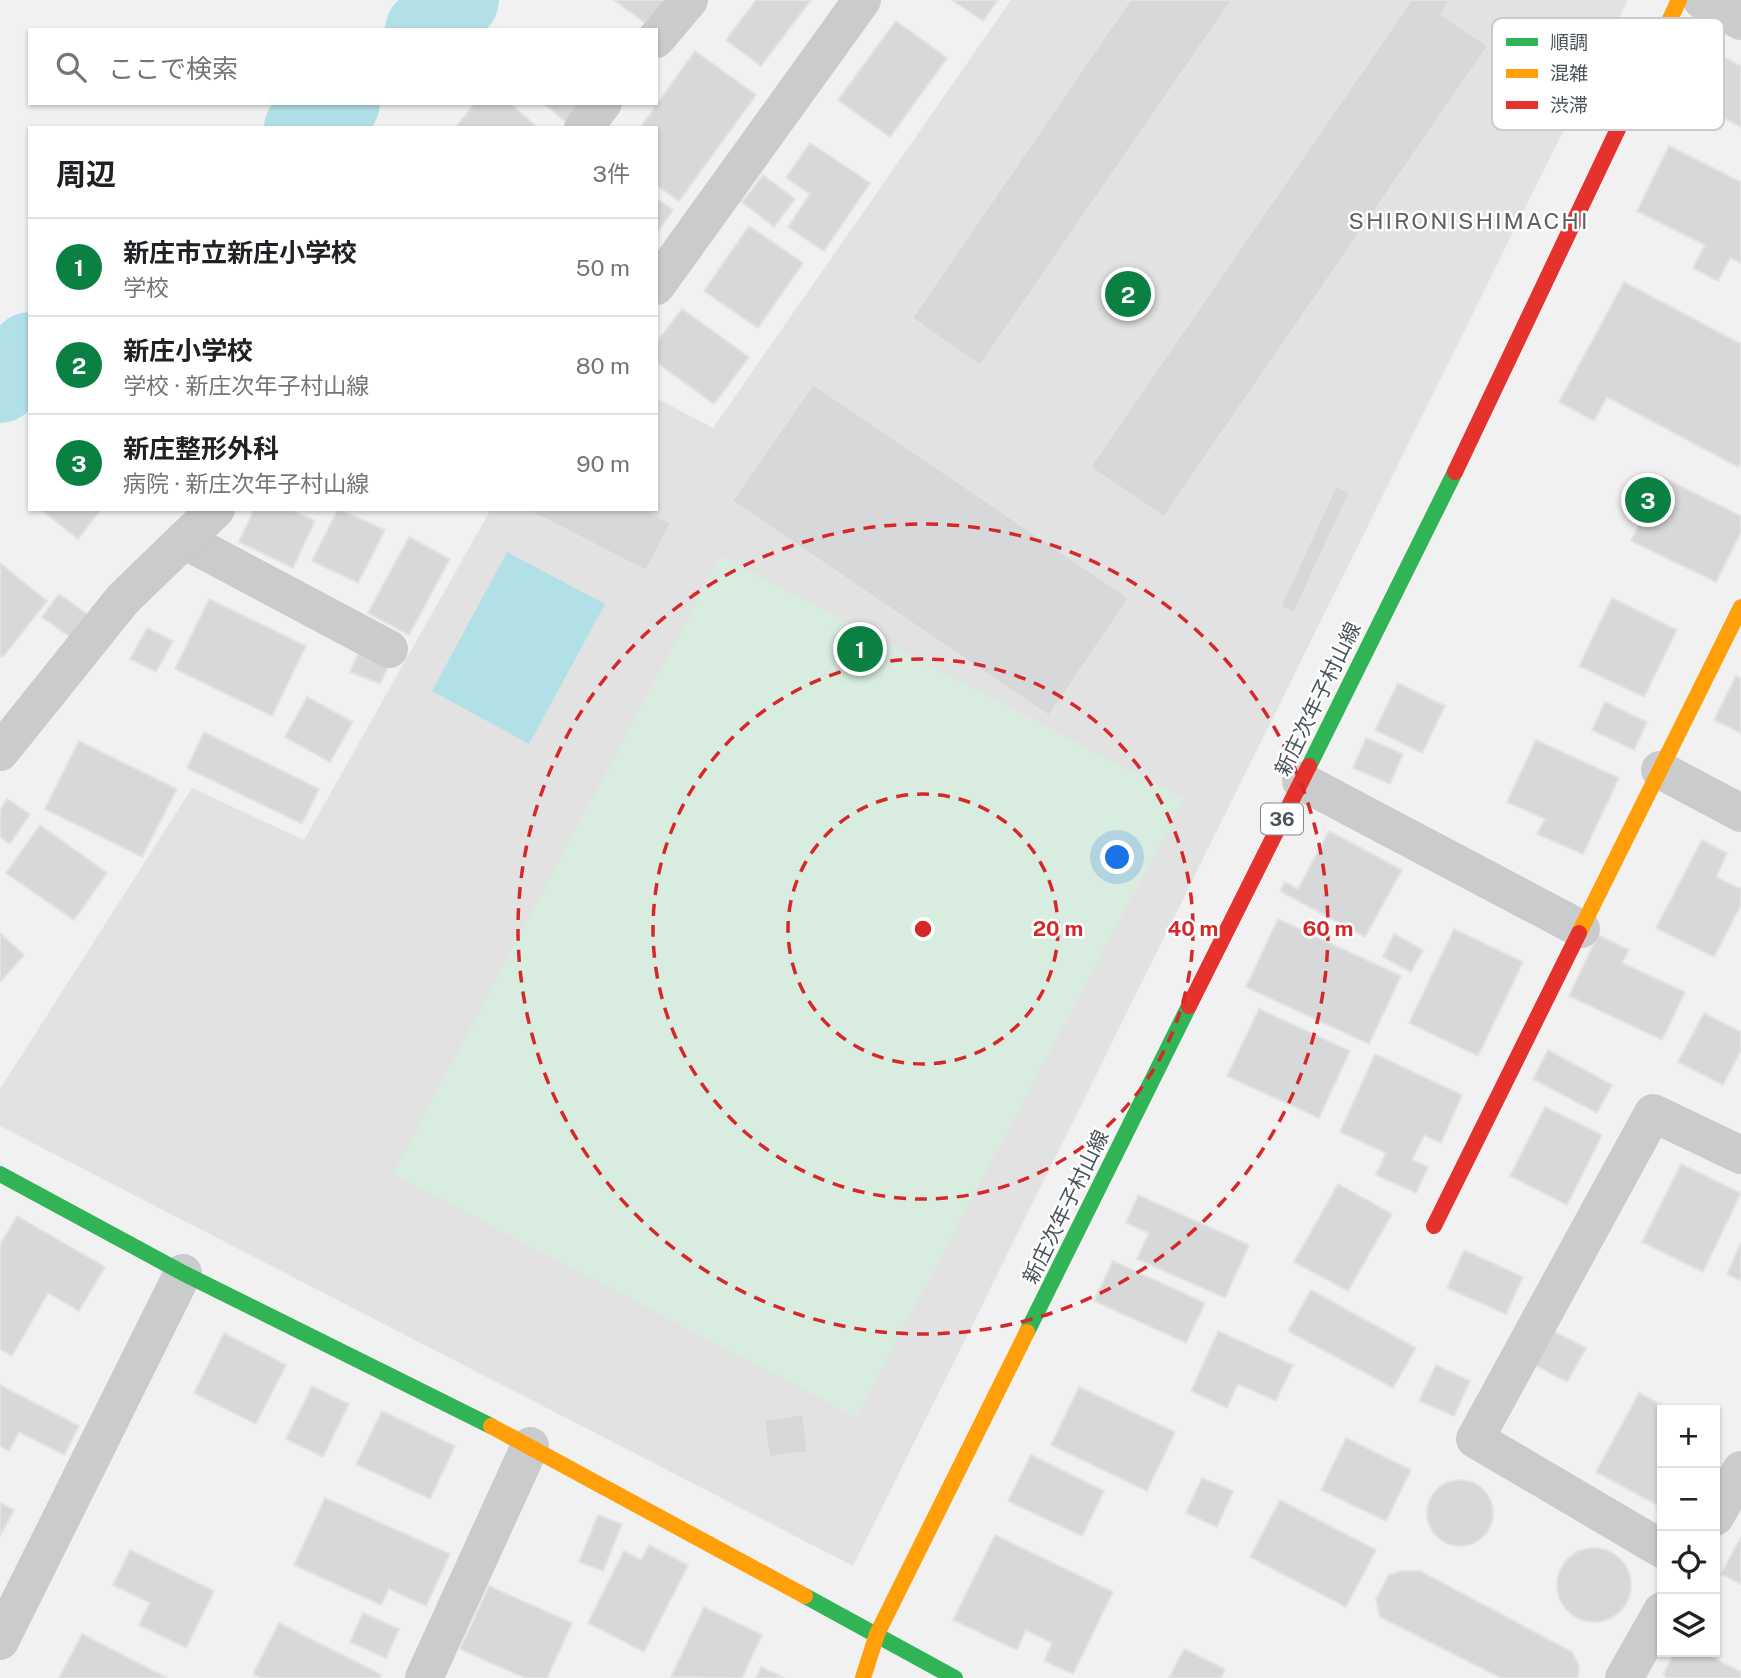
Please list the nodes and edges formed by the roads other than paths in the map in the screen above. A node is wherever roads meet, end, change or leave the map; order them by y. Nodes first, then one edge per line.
1 (689, 0) edge
2 (862, 0) edge
3 (1679, 0) edge
4 (1702, 0) edge
5 (1670, 18) edge
6 (1741, 21) edge
7 (658, 37) edge
8 (601, 105) edge
9 (585, 126) edge
10 (1617, 130) edge
11 (658, 283) edge
12 (214, 511) edge
13 (184, 540) junction
14 (1741, 607) edge
15 (389, 649) dead end
16 (0, 752) edge
17 (1660, 770) junction
18 (1301, 781) junction
19 (1741, 813) edge
20 (1581, 929) junction
21 (1741, 1155) edge
22 (0, 1174) edge
23 (1434, 1226) dead end
24 (183, 1273) junction
25 (530, 1446) junction
26 (1741, 1470) edge
27 (1720, 1508) edge
28 (1657, 1546) edge
29 (1657, 1620) edge
30 (877, 1634) junction
31 (0, 1641) edge
32 (424, 1678) edge
33 (863, 1678) edge
34 (955, 1678) edge
35 (1625, 1678) edge

1 - 7 street
2 - 11 street
3 - 5 main road, 新庄次年子村山線 / 36
4 - 6 street
8 - 9 street
10 - 18 main road, 新庄次年子村山線 / 36
12 - 13 street
13 - 15 street
13 - 16 street
14 - 17 main road
17 - 19 street
17 - 20 main road
18 - 20 street
18 - 30 main road, 新庄次年子村山線 / 36
20 - 23 main road
21 - 28 street
22 - 24 main road
24 - 25 main road
24 - 31 street
25 - 30 main road
25 - 32 street
26 - 27 street
29 - 35 street
30 - 33 main road, 新庄次年子村山線 / 36
30 - 34 main road

